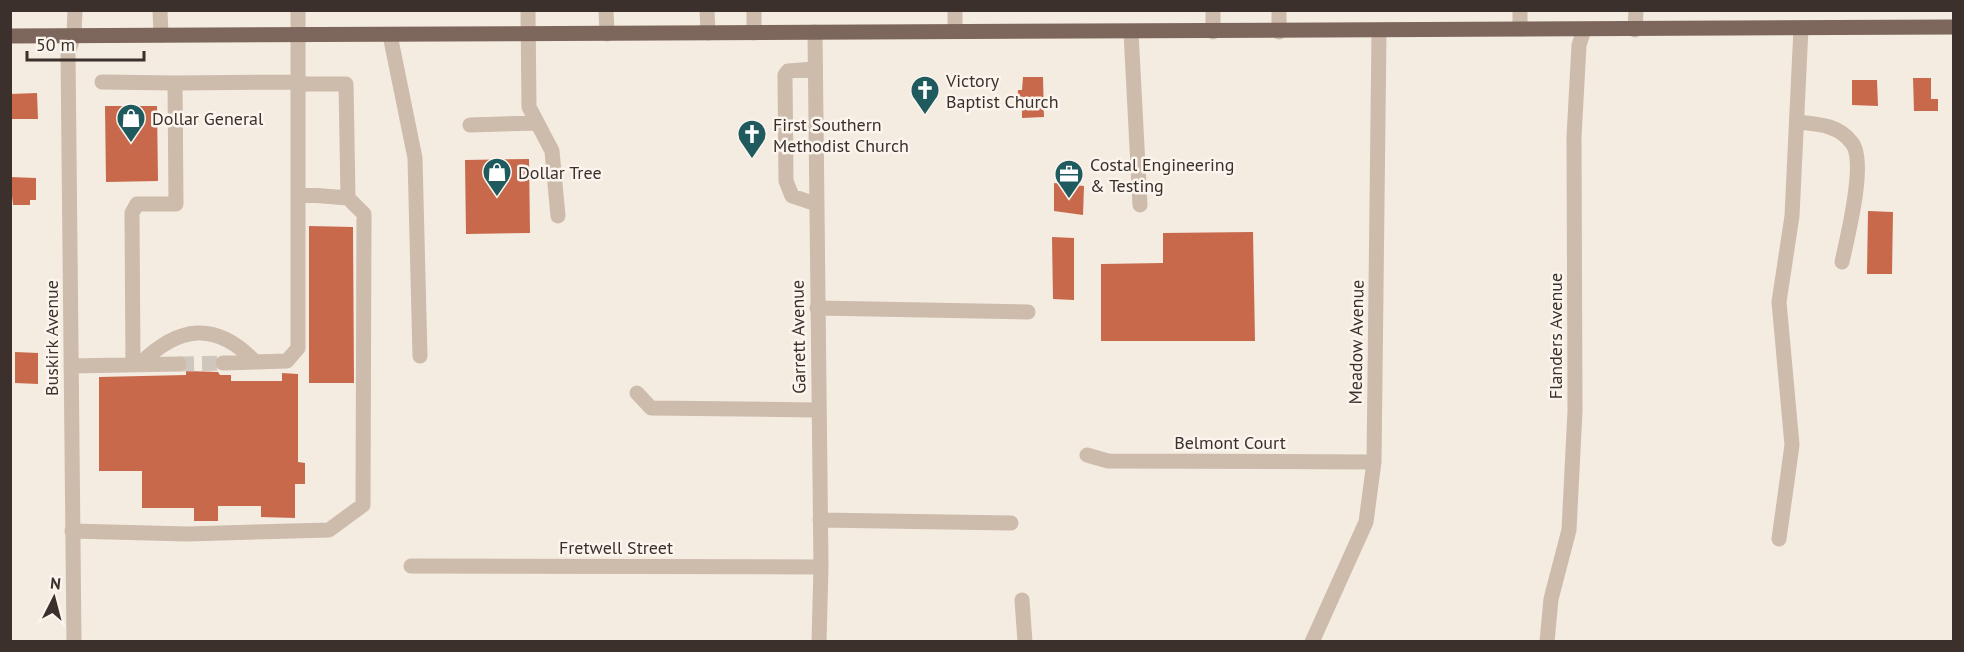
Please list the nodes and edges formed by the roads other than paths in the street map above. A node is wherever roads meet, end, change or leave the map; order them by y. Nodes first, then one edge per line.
1 (75, 10) edge
2 (160, 10) edge
3 (298, 10) edge
4 (528, 10) edge
5 (606, 10) edge
6 (707, 10) edge
7 (754, 10) edge
8 (955, 10) edge
9 (1213, 10) edge
10 (1279, 10) edge
11 (1520, 10) edge
12 (1636, 10) edge
13 (1953, 27) edge
14 (1801, 28) junction
15 (1520, 29) junction
16 (1584, 30) junction
17 (1635, 30) junction
18 (814, 32) junction
19 (955, 32) junction
20 (1131, 32) junction
21 (1214, 32) junction
22 (1279, 32) junction
23 (1379, 32) junction
24 (708, 33) junction
25 (754, 33) junction
26 (298, 34) junction
27 (529, 34) junction
28 (607, 34) junction
29 (74, 35) junction
30 (161, 35) junction
31 (390, 35) junction
32 (10, 36) edge
33 (815, 69) junction
34 (102, 82) dead end
35 (175, 83) junction
36 (298, 83) junction
37 (1798, 122) junction
38 (537, 123) junction
39 (470, 125) dead end
40 (298, 195) junction
41 (348, 198) junction
42 (816, 204) junction
43 (1140, 205) dead end
44 (558, 216) dead end
45 (1842, 262) dead end
46 (817, 308) junction
47 (1028, 312) dead end
48 (420, 356) dead end
49 (255, 362) junction
50 (223, 363) tunnel mouth
51 (179, 364) tunnel mouth
52 (136, 365) junction
53 (70, 366) junction
54 (637, 393) dead end
55 (818, 410) junction
56 (1087, 455) dead end
57 (1374, 462) junction
58 (820, 520) junction
59 (1011, 523) dead end
60 (72, 531) junction
61 (1779, 539) dead end
62 (411, 566) dead end
63 (821, 567) junction
64 (1022, 600) dead end
65 (74, 642) edge
66 (819, 642) edge
67 (1025, 642) edge
68 (1312, 642) edge
69 (1547, 642) edge

1 - 29 street, Buskirk Avenue
2 - 30 street
3 - 26 street
4 - 27 street
5 - 28 street
6 - 24 street
7 - 25 street
8 - 19 street
9 - 21 street
10 - 22 street
11 - 15 street
12 - 17 street
13 - 14 main road
14 - 17 main road
14 - 37 street
15 - 16 main road
15 - 23 main road
16 - 17 main road
16 - 69 street, Flanders Avenue
18 - 19 main road
18 - 25 main road
18 - 33 street, Garrett Avenue
19 - 20 main road
20 - 21 main road
20 - 43 street
21 - 22 main road
22 - 23 main road
23 - 57 street, Meadow Avenue
24 - 25 main road
24 - 28 main road
26 - 30 main road
26 - 31 main road
26 - 36 street
27 - 28 main road
27 - 31 main road
27 - 38 street
29 - 30 main road
29 - 32 main road
29 - 53 street, Buskirk Avenue
31 - 48 street
33 - 42 street, Garrett Avenue
33 - 42 street
34 - 35 street
35 - 36 street
35 - 52 street
36 - 40 street
36 - 41 street
37 - 45 street
37 - 61 street
38 - 39 street
38 - 44 street
40 - 41 street
40 - 49 street
41 - 60 street
42 - 46 street, Garrett Avenue
46 - 47 street
46 - 55 street, Garrett Avenue
49 - 50 street
49 - 52 street
51 - 52 street
52 - 53 street
53 - 60 street, Buskirk Avenue
54 - 55 street
55 - 58 street, Garrett Avenue
56 - 57 street, Belmont Court
57 - 68 street, Meadow Avenue
58 - 59 street
58 - 63 street, Garrett Avenue
60 - 65 street, Buskirk Avenue
62 - 63 street, Fretwell Street
63 - 66 street, Garrett Avenue
64 - 67 street

